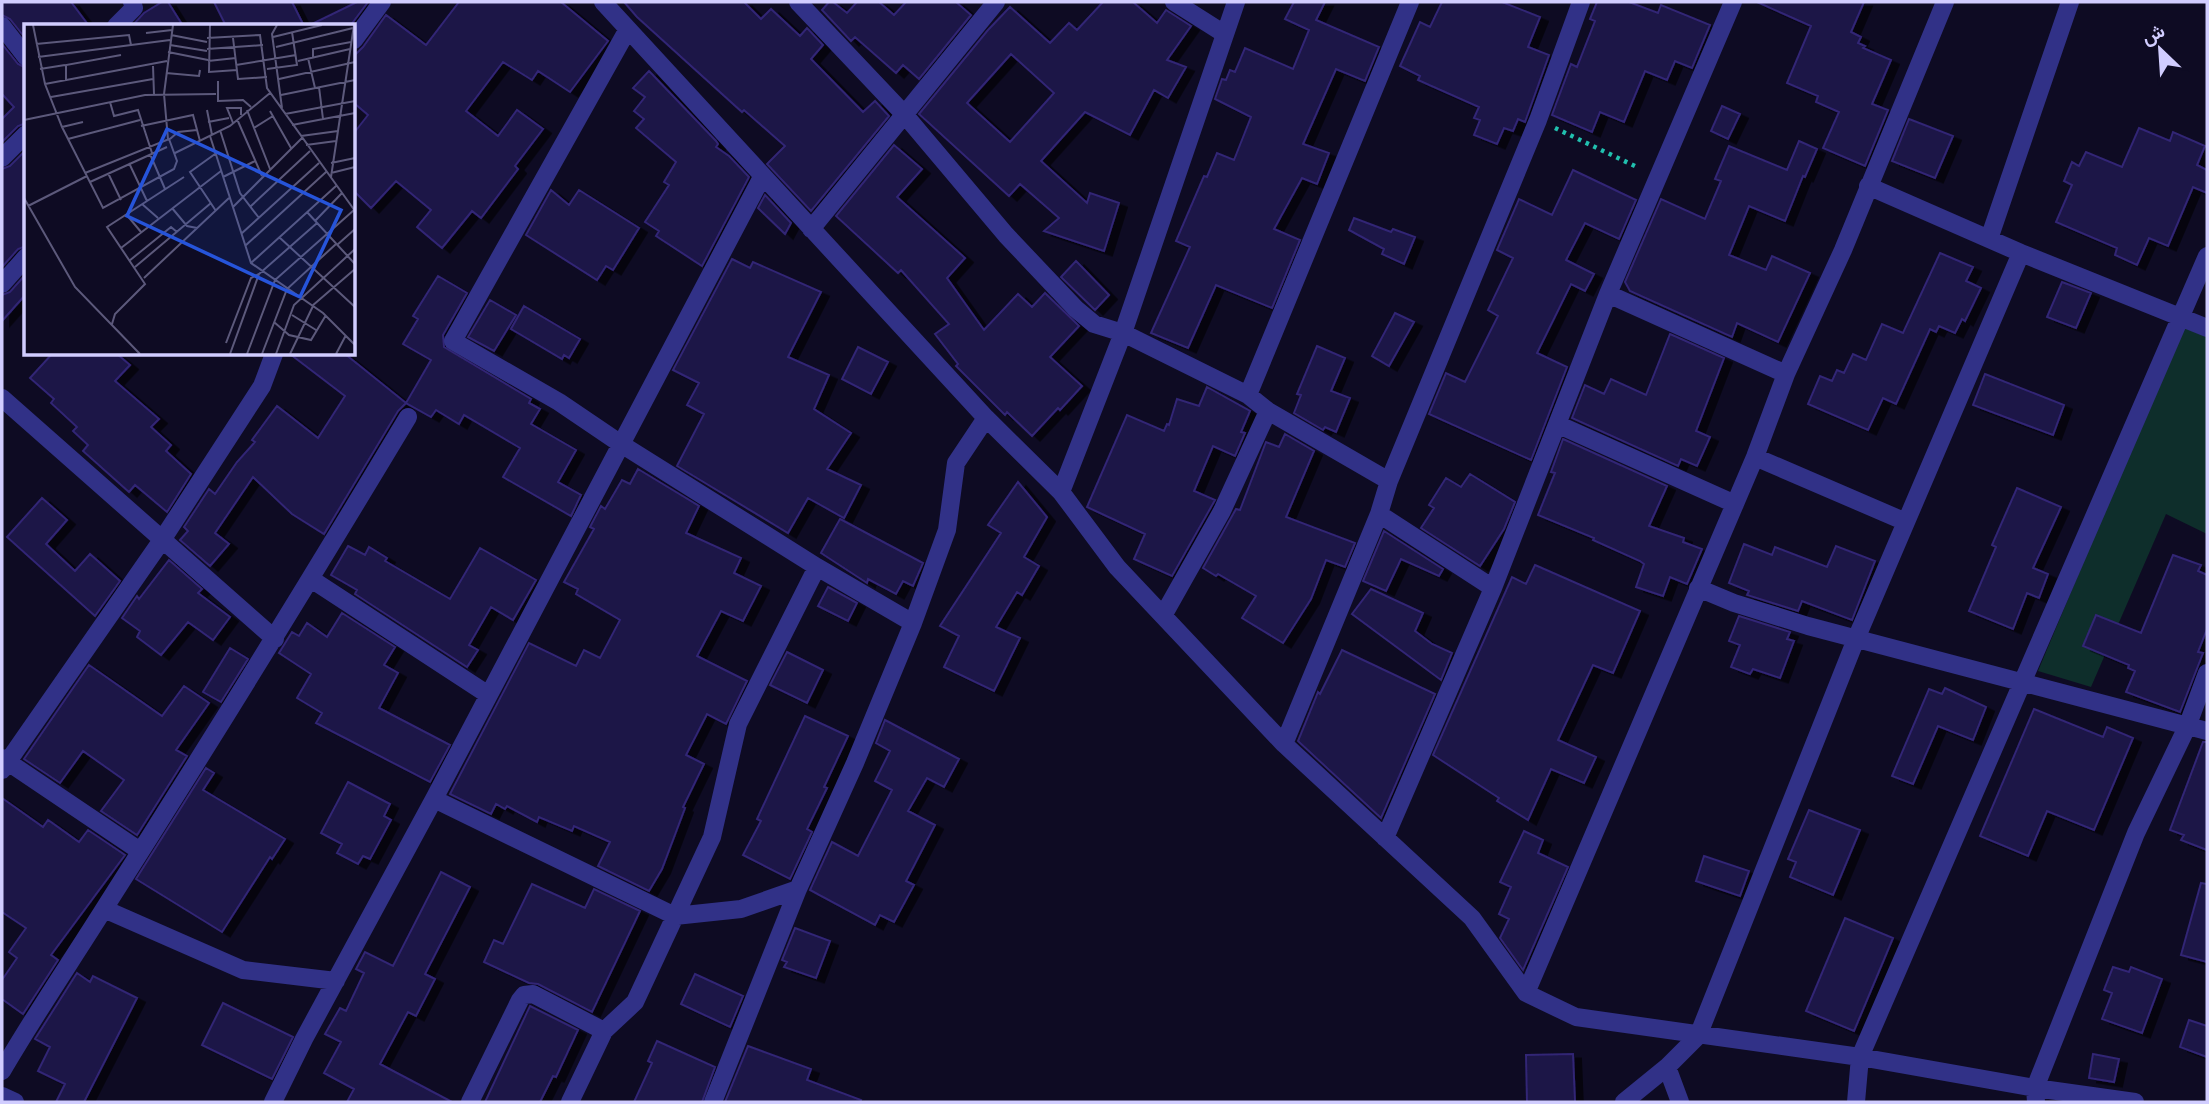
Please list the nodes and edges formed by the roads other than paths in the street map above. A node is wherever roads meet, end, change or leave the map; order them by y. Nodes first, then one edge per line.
1 (132, 2) edge
2 (382, 2) edge
3 (603, 2) edge
4 (798, 2) edge
5 (996, 2) edge
6 (1174, 2) edge
7 (1236, 2) edge
8 (1410, 2) edge
9 (1581, 2) edge
10 (1733, 2) edge
11 (1945, 2) edge
12 (2070, 2) edge
13 (118, 24) edge
14 (2, 26) edge
15 (628, 29) junction
16 (1223, 33) junction
17 (355, 39) edge
18 (24, 54) edge
19 (904, 114) junction
20 (24, 136) edge
21 (2, 158) edge
22 (762, 177) junction
23 (1868, 186) junction
24 (811, 229) junction
25 (1989, 239) junction
26 (2021, 253) junction
27 (2207, 256) edge
28 (24, 259) edge
29 (2, 284) edge
30 (1608, 294) junction
31 (2180, 317) junction
32 (2207, 328) edge
33 (1123, 333) junction
34 (274, 355) edge
35 (1786, 374) junction
36 (1248, 395) junction
37 (2, 398) edge
38 (1268, 411) junction
39 (408, 416) dead end
40 (986, 418) junction
41 (1559, 425) junction
42 (621, 444) junction
43 (1755, 457) junction
44 (1389, 481) junction
45 (1061, 492) junction
46 (1735, 504) junction
47 (1379, 514) junction
48 (1906, 522) junction
49 (162, 540) junction
50 (817, 567) junction
51 (312, 579) junction
52 (1493, 588) junction
53 (1698, 588) junction
54 (1164, 614) junction
55 (913, 623) junction
56 (275, 639) junction
57 (1856, 639) junction
58 (2207, 673) edge
59 (2023, 681) junction
60 (487, 694) junction
61 (2187, 727) junction
62 (2207, 731) edge
63 (1284, 744) junction
64 (4, 763) edge
65 (434, 799) junction
66 (1385, 838) junction
67 (140, 851) junction
68 (799, 889) junction
69 (104, 909) junction
70 (675, 916) junction
71 (336, 981) junction
72 (1526, 993) junction
73 (604, 1031) junction
74 (1698, 1036) junction
75 (1860, 1057) junction
76 (1667, 1068) junction
77 (2, 1071) edge
78 (2036, 1095) edge
79 (2, 1096) edge
80 (276, 1101) edge
81 (15, 1102) edge
82 (470, 1102) edge
83 (570, 1102) edge
84 (713, 1102) edge
85 (1624, 1102) edge
86 (1680, 1102) edge
87 (1856, 1102) edge
88 (2135, 1102) edge

1 - 13 street
2 - 17 street
3 - 15 street
4 - 19 street
5 - 19 street
6 - 16 street
7 - 16 street
8 - 36 street
9 - 44 street
10 - 30 street
11 - 23 street
12 - 25 street
14 - 18 street
15 - 22 street
15 - 42 street
16 - 33 street
19 - 24 street
19 - 33 street
20 - 21 street
22 - 24 street
22 - 42 street
23 - 25 street
23 - 35 street
24 - 40 street
25 - 26 street
26 - 31 street
26 - 48 street
27 - 31 street
28 - 29 street
30 - 35 street
30 - 41 street
31 - 32 street
31 - 59 street
33 - 36 street
33 - 45 street
34 - 49 street
35 - 43 street
36 - 38 street
37 - 49 street
38 - 44 street
38 - 54 street
39 - 51 street
40 - 45 street
40 - 55 street
41 - 46 street
41 - 52 street
42 - 50 street
42 - 60 street
43 - 46 street
43 - 48 street
44 - 47 street
45 - 54 street
46 - 53 street
47 - 52 street
47 - 63 street
48 - 57 street
49 - 56 street
49 - 64 street
50 - 55 street
50 - 70 street
51 - 56 street
51 - 60 street
52 - 66 street
53 - 57 street
53 - 72 street
54 - 63 street
55 - 68 street
56 - 67 street
57 - 59 street
57 - 74 street
58 - 61 street
59 - 61 street
59 - 75 street
60 - 65 street
61 - 62 street
61 - 78 street
63 - 66 street
64 - 67 street
65 - 70 street
65 - 71 street
66 - 72 street
67 - 69 street
68 - 70 street
68 - 84 street
69 - 71 street
69 - 77 street
70 - 73 street
71 - 80 street
72 - 74 street
73 - 82 street
73 - 83 street
74 - 75 street
74 - 76 street
75 - 78 street
75 - 87 street
76 - 85 street
76 - 86 street
78 - 88 street
79 - 81 street

